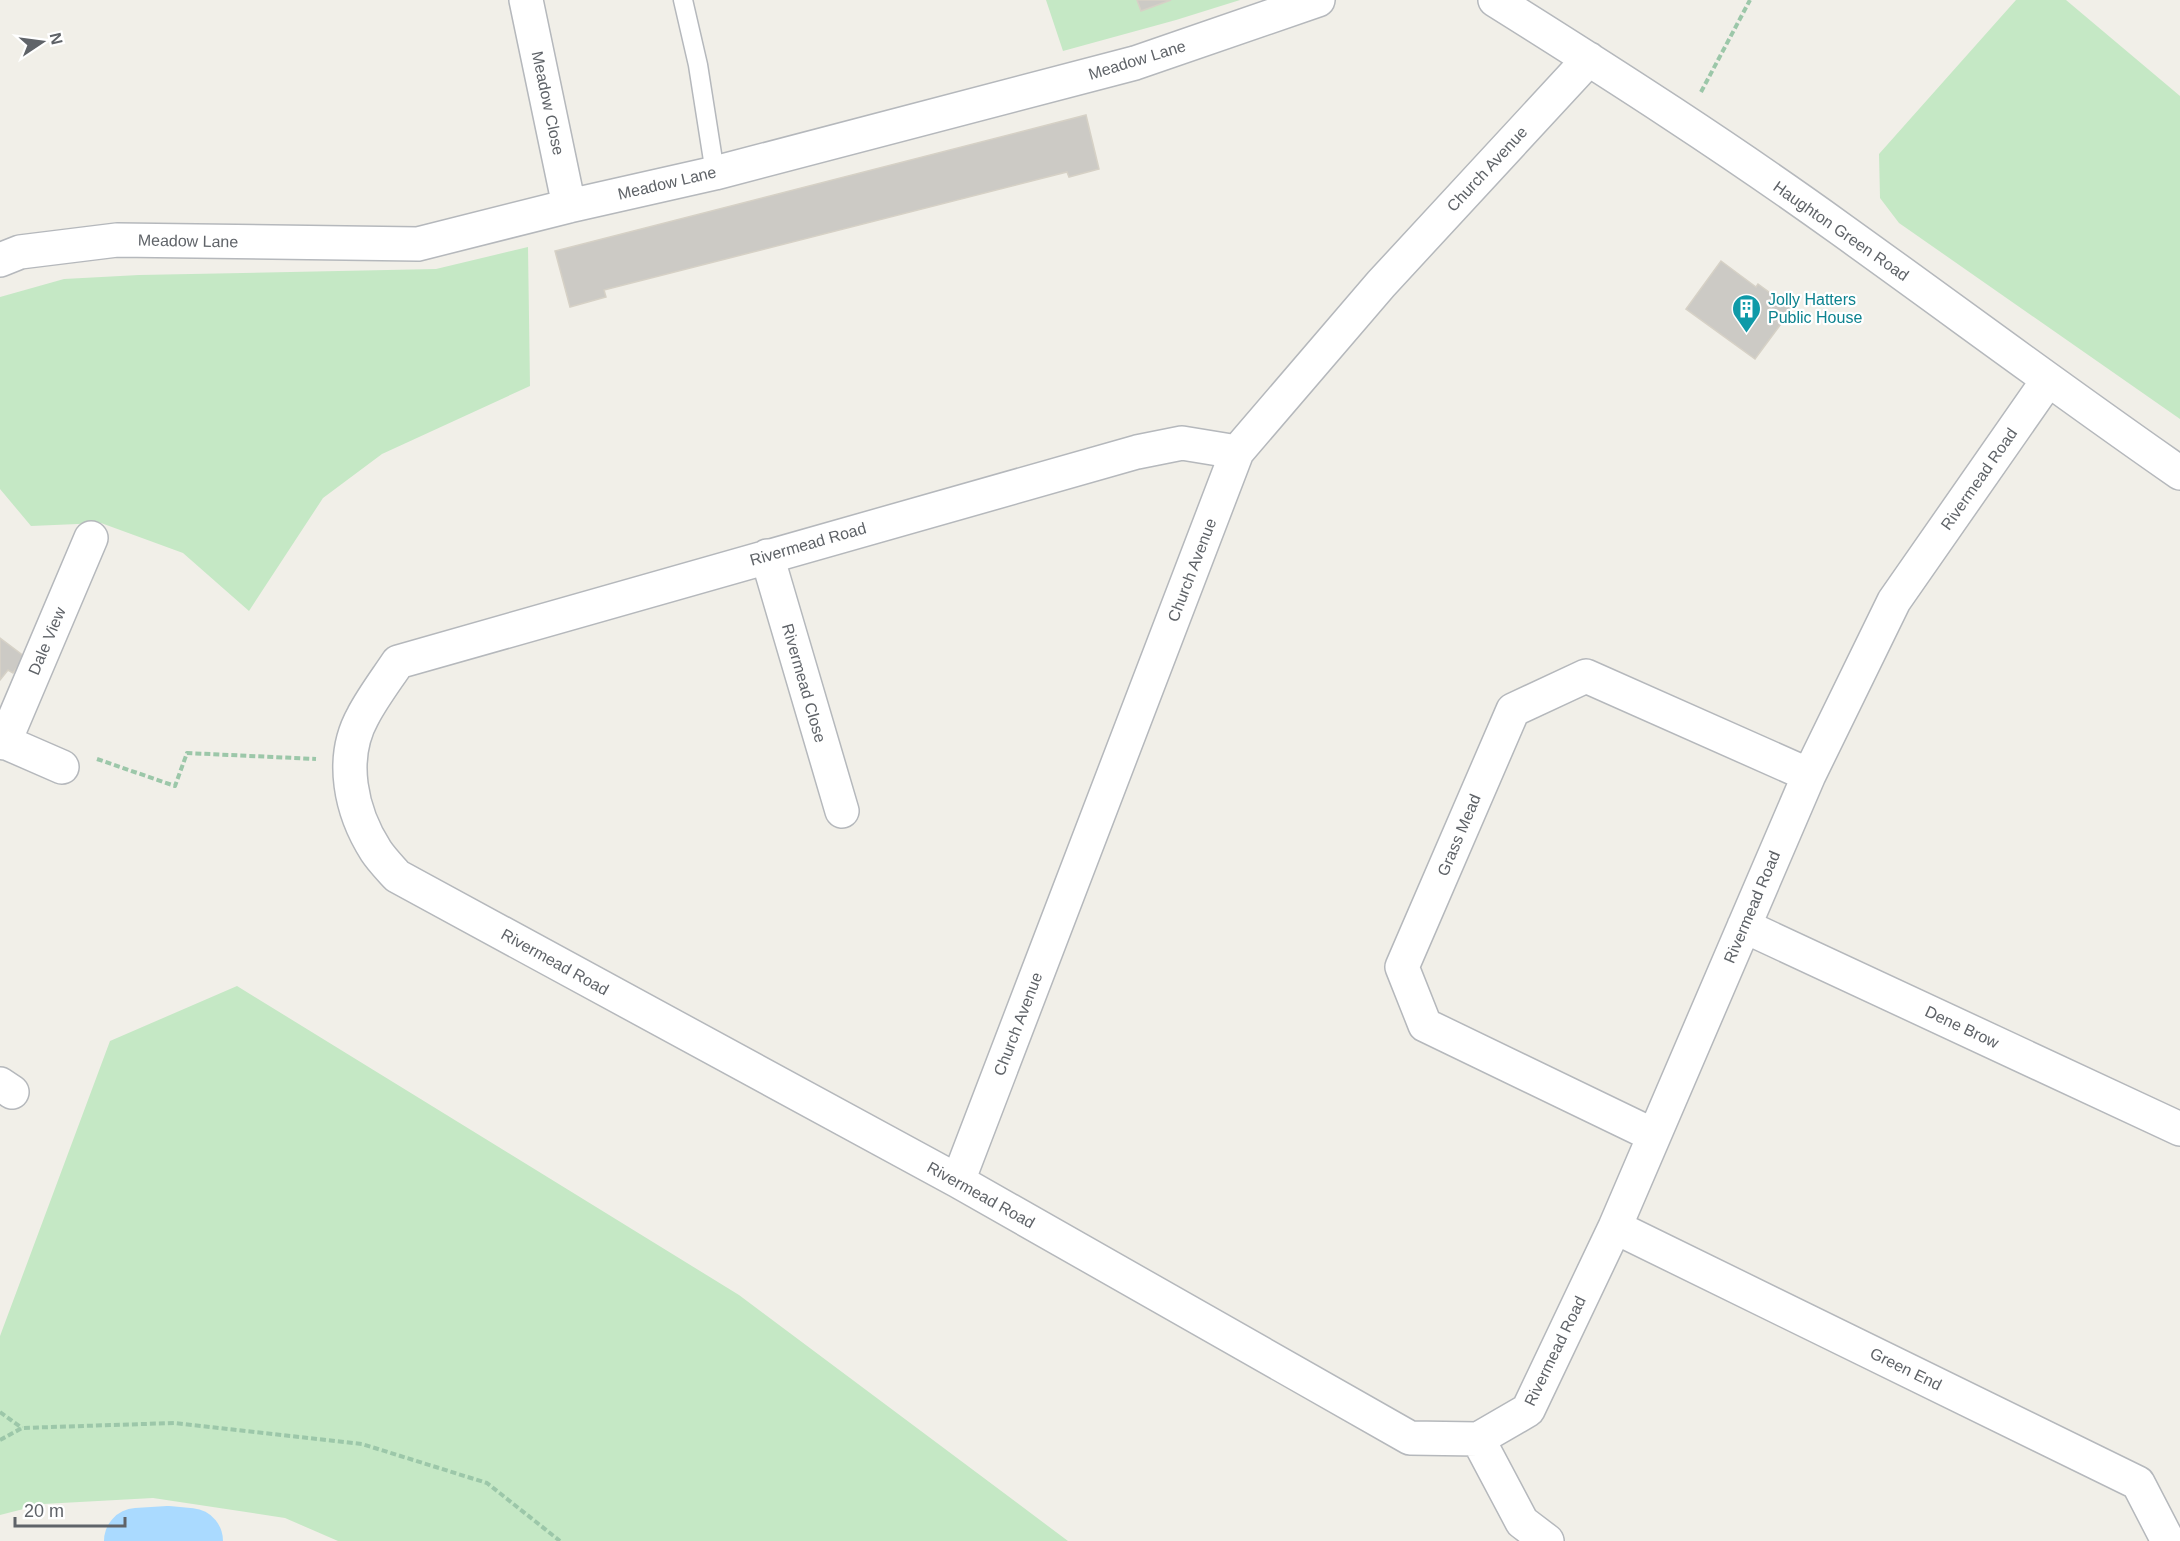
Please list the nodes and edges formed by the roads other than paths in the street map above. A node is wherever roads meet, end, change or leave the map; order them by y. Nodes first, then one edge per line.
1 (526, 0) edge
2 (683, 0) edge
3 (1318, 0) edge
4 (1495, 0) edge
5 (1589, 59) junction
6 (716, 172) junction
7 (569, 206) junction
8 (0, 260) edge
9 (2048, 380) junction
10 (1237, 452) junction
11 (2180, 473) edge
12 (91, 538) dead end
13 (767, 556) junction
14 (2, 742) edge
15 (62, 767) road end
16 (1809, 775) junction
17 (842, 811) dead end
18 (1744, 926) junction
19 (2180, 1129) edge
20 (1653, 1135) junction
21 (958, 1181) junction
22 (1615, 1227) junction
23 (1478, 1439) junction
24 (1547, 1541) edge
25 (2168, 1541) edge

1 - 7 street, Meadow Close
2 - 6 lane
3 - 6 street, Meadow Lane
4 - 5 street, Haughton Green Road
5 - 9 street, Haughton Green Road
5 - 10 street, Church Avenue
6 - 7 street, Meadow Lane
7 - 8 street, Meadow Lane
9 - 11 street, Haughton Green Road
9 - 16 street, Rivermead Road
10 - 13 street, Rivermead Road
10 - 21 street, Church Avenue
12 - 14 street, Dale View
13 - 17 street, Rivermead Close
13 - 21 street, Rivermead Road
14 - 15 street, Dale View
16 - 18 street, Rivermead Road
16 - 20 street, Grass Mead
18 - 19 street, Dene Brow
18 - 20 street, Rivermead Road
20 - 22 street, Rivermead Road
21 - 23 street, Rivermead Road
22 - 23 street, Rivermead Road
22 - 25 street, Green End
23 - 24 street

